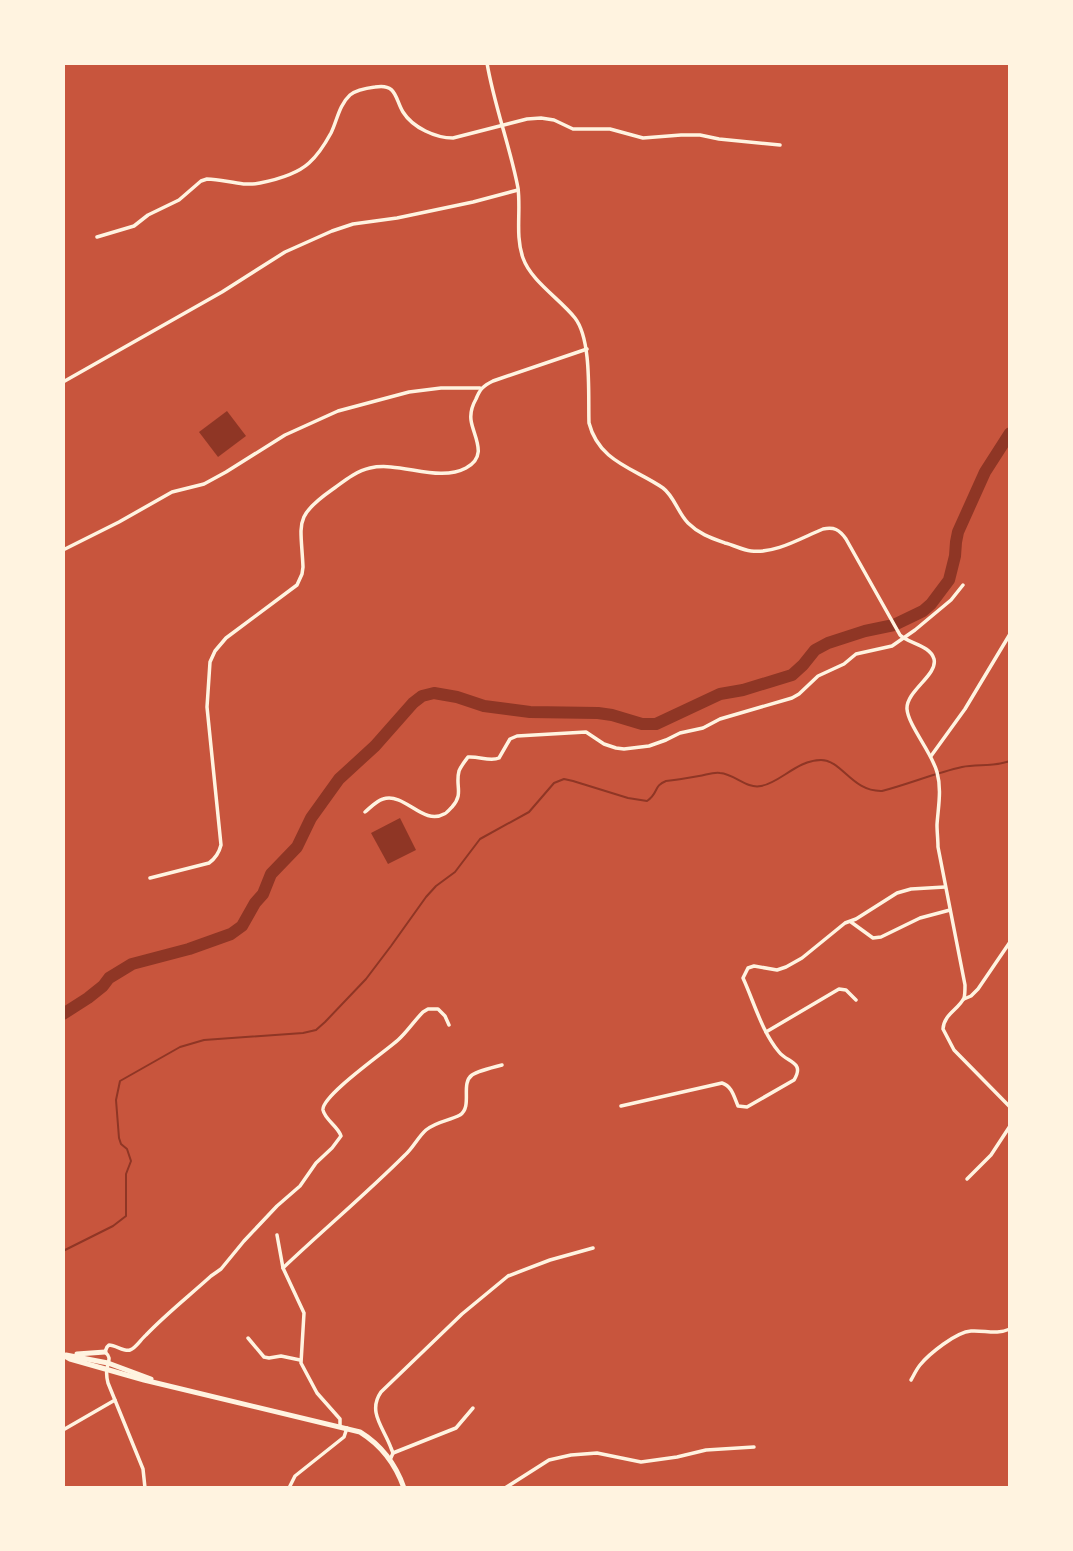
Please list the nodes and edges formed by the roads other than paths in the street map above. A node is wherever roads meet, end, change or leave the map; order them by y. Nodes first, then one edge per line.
1 (487, 63) edge
2 (502, 127) junction
3 (780, 145) dead end
4 (518, 190) junction
5 (97, 237) dead end
6 (587, 349) junction
7 (63, 382) edge
8 (480, 388) junction
9 (63, 550) edge
10 (963, 585) dead end
11 (1010, 634) edge
12 (902, 638) junction
13 (931, 757) junction
14 (365, 812) dead end
15 (150, 878) dead end
16 (946, 887) junction
17 (950, 910) junction
18 (851, 921) junction
19 (1010, 942) edge
20 (963, 999) junction
21 (856, 1000) dead end
22 (449, 1025) dead end
23 (766, 1032) junction
24 (502, 1065) dead end
25 (621, 1106) dead end
26 (1010, 1107) edge
27 (1010, 1126) edge
28 (967, 1179) dead end
29 (277, 1234) dead end
30 (593, 1248) dead end
31 (283, 1268) junction
32 (1010, 1329) edge
33 (248, 1338) dead end
34 (105, 1352) junction
35 (63, 1355) edge
36 (71, 1355) junction
37 (300, 1360) junction
38 (108, 1366) junction
39 (911, 1380) dead end
40 (115, 1400) junction
41 (473, 1408) dead end
42 (343, 1427) junction
43 (63, 1430) edge
44 (754, 1447) dead end
45 (393, 1453) junction
46 (390, 1460) junction
47 (145, 1488) edge
48 (289, 1488) edge
49 (404, 1488) edge
50 (505, 1488) edge

1 - 2 street
2 - 3 street
2 - 4 street
2 - 5 street
4 - 6 street
4 - 7 street
6 - 8 street
6 - 12 street
8 - 9 street
8 - 15 street
10 - 12 street
11 - 13 street
12 - 13 street
12 - 14 street
13 - 16 street
16 - 17 street
16 - 18 street
17 - 18 street
17 - 20 street
18 - 23 street
19 - 20 street
20 - 26 street
21 - 23 street
22 - 34 street
23 - 25 street
24 - 31 street
27 - 28 street
29 - 31 street
30 - 45 street
31 - 37 street
32 - 39 street
33 - 37 street
34 - 36 main road
34 - 38 street
35 - 36 main road
35 - 38 main road
36 - 38 main road
37 - 42 street
38 - 40 street
38 - 42 main road
40 - 43 street
40 - 47 street
41 - 45 street
42 - 46 main road
42 - 48 street
44 - 50 street
45 - 46 street
46 - 49 main road

